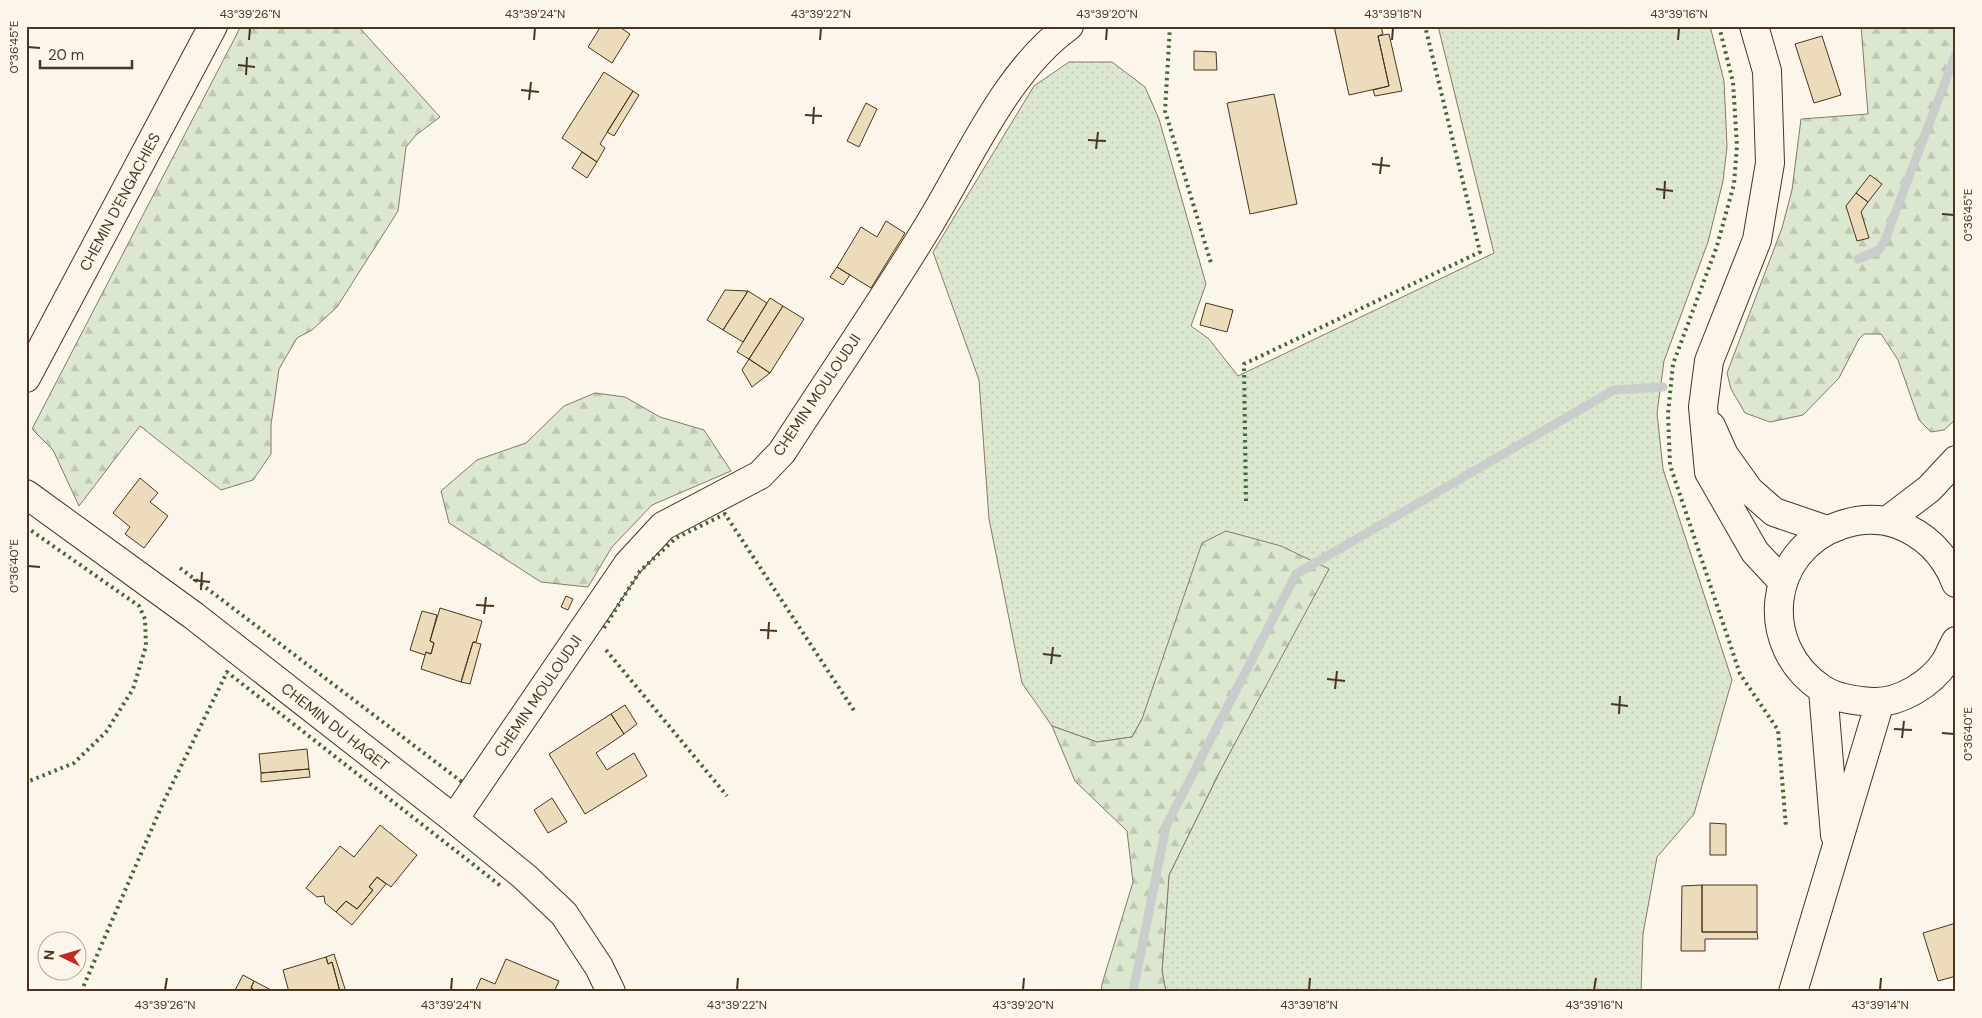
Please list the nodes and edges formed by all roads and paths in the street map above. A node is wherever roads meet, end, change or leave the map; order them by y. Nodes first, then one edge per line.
1 (213, 26) edge
2 (1069, 26) edge
3 (1754, 26) edge
4 (26, 378) edge
5 (1703, 407) junction
6 (1956, 460) edge
7 (26, 494) edge
8 (1887, 521) junction
9 (1827, 530) junction
10 (1954, 569) edge
11 (1783, 582) junction
12 (1952, 658) edge
13 (1823, 690) junction
14 (1880, 702) junction
15 (454, 819) junction
16 (1836, 849) junction
17 (611, 992) edge
18 (1793, 992) edge

1 - 4 street, CHEMIN D'ENGACHIES
2 - 15 street, CHEMIN MOULOUDJI
3 - 5 street
5 - 9 street
5 - 11 street
6 - 8 street
7 - 15 street, CHEMIN DU HAGET
8 - 9 street
8 - 10 street
9 - 11 street
11 - 13 street
12 - 14 street
13 - 14 street
13 - 16 street
14 - 16 street
15 - 17 street, CHEMIN DU HAGET
16 - 18 street

